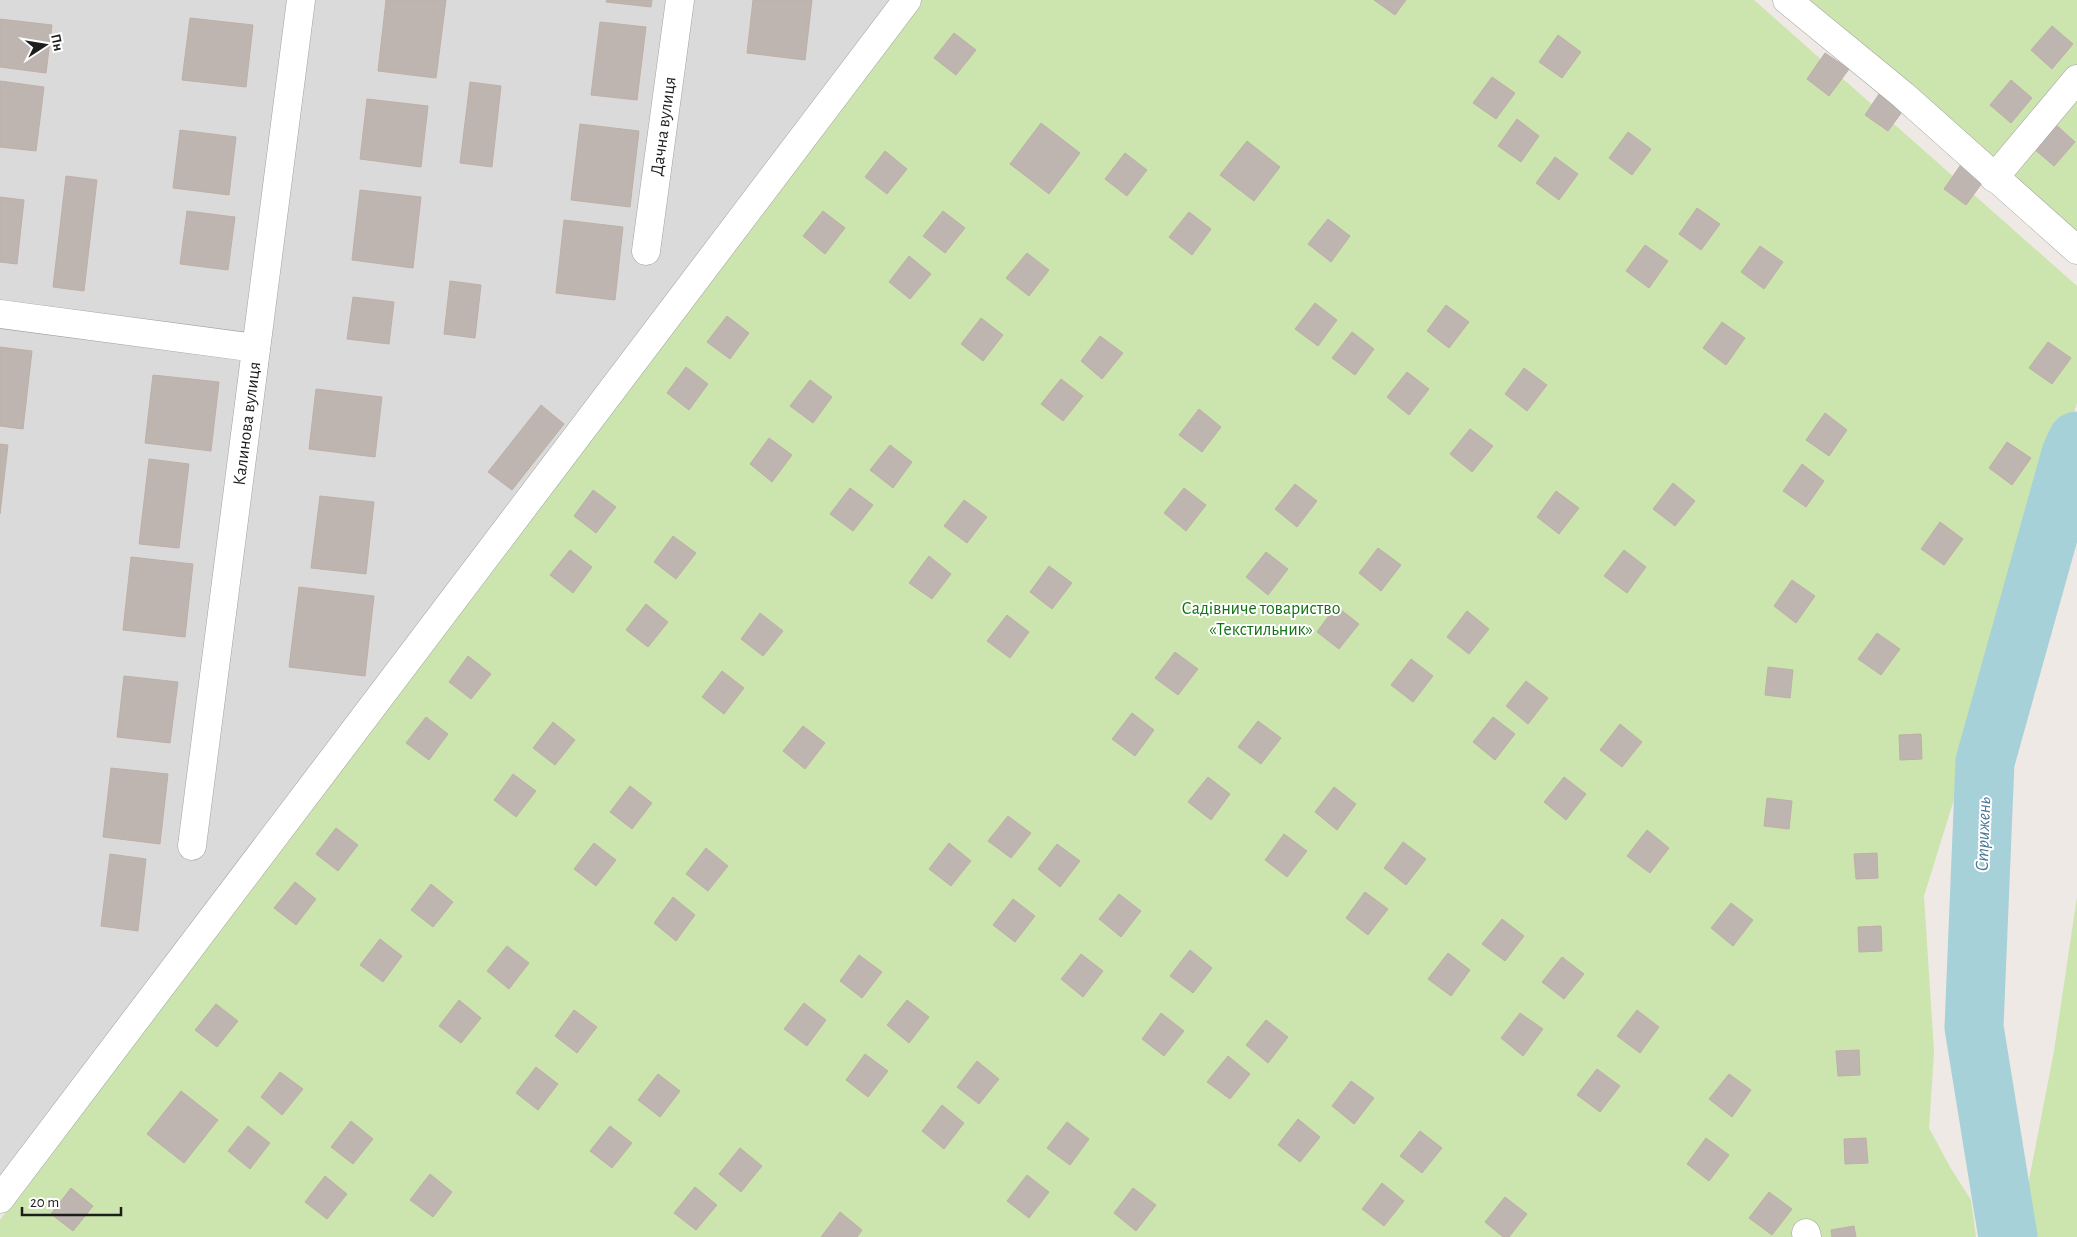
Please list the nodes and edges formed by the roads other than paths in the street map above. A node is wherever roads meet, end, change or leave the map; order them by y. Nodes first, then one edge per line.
1 (301, 0) edge
2 (680, 0) edge
3 (907, 0) edge
4 (1791, 1) edge
5 (2077, 79) edge
6 (1994, 178) junction
7 (2077, 250) edge
8 (646, 251) dead end
9 (0, 314) edge
10 (256, 348) junction
11 (192, 846) dead end
12 (0, 1199) edge

1 - 10 street, Калинова вулиця
2 - 8 street, Дачна вулиця
3 - 12 street
4 - 6 street
5 - 6 street
6 - 7 street
9 - 10 street
10 - 11 street, Калинова вулиця

